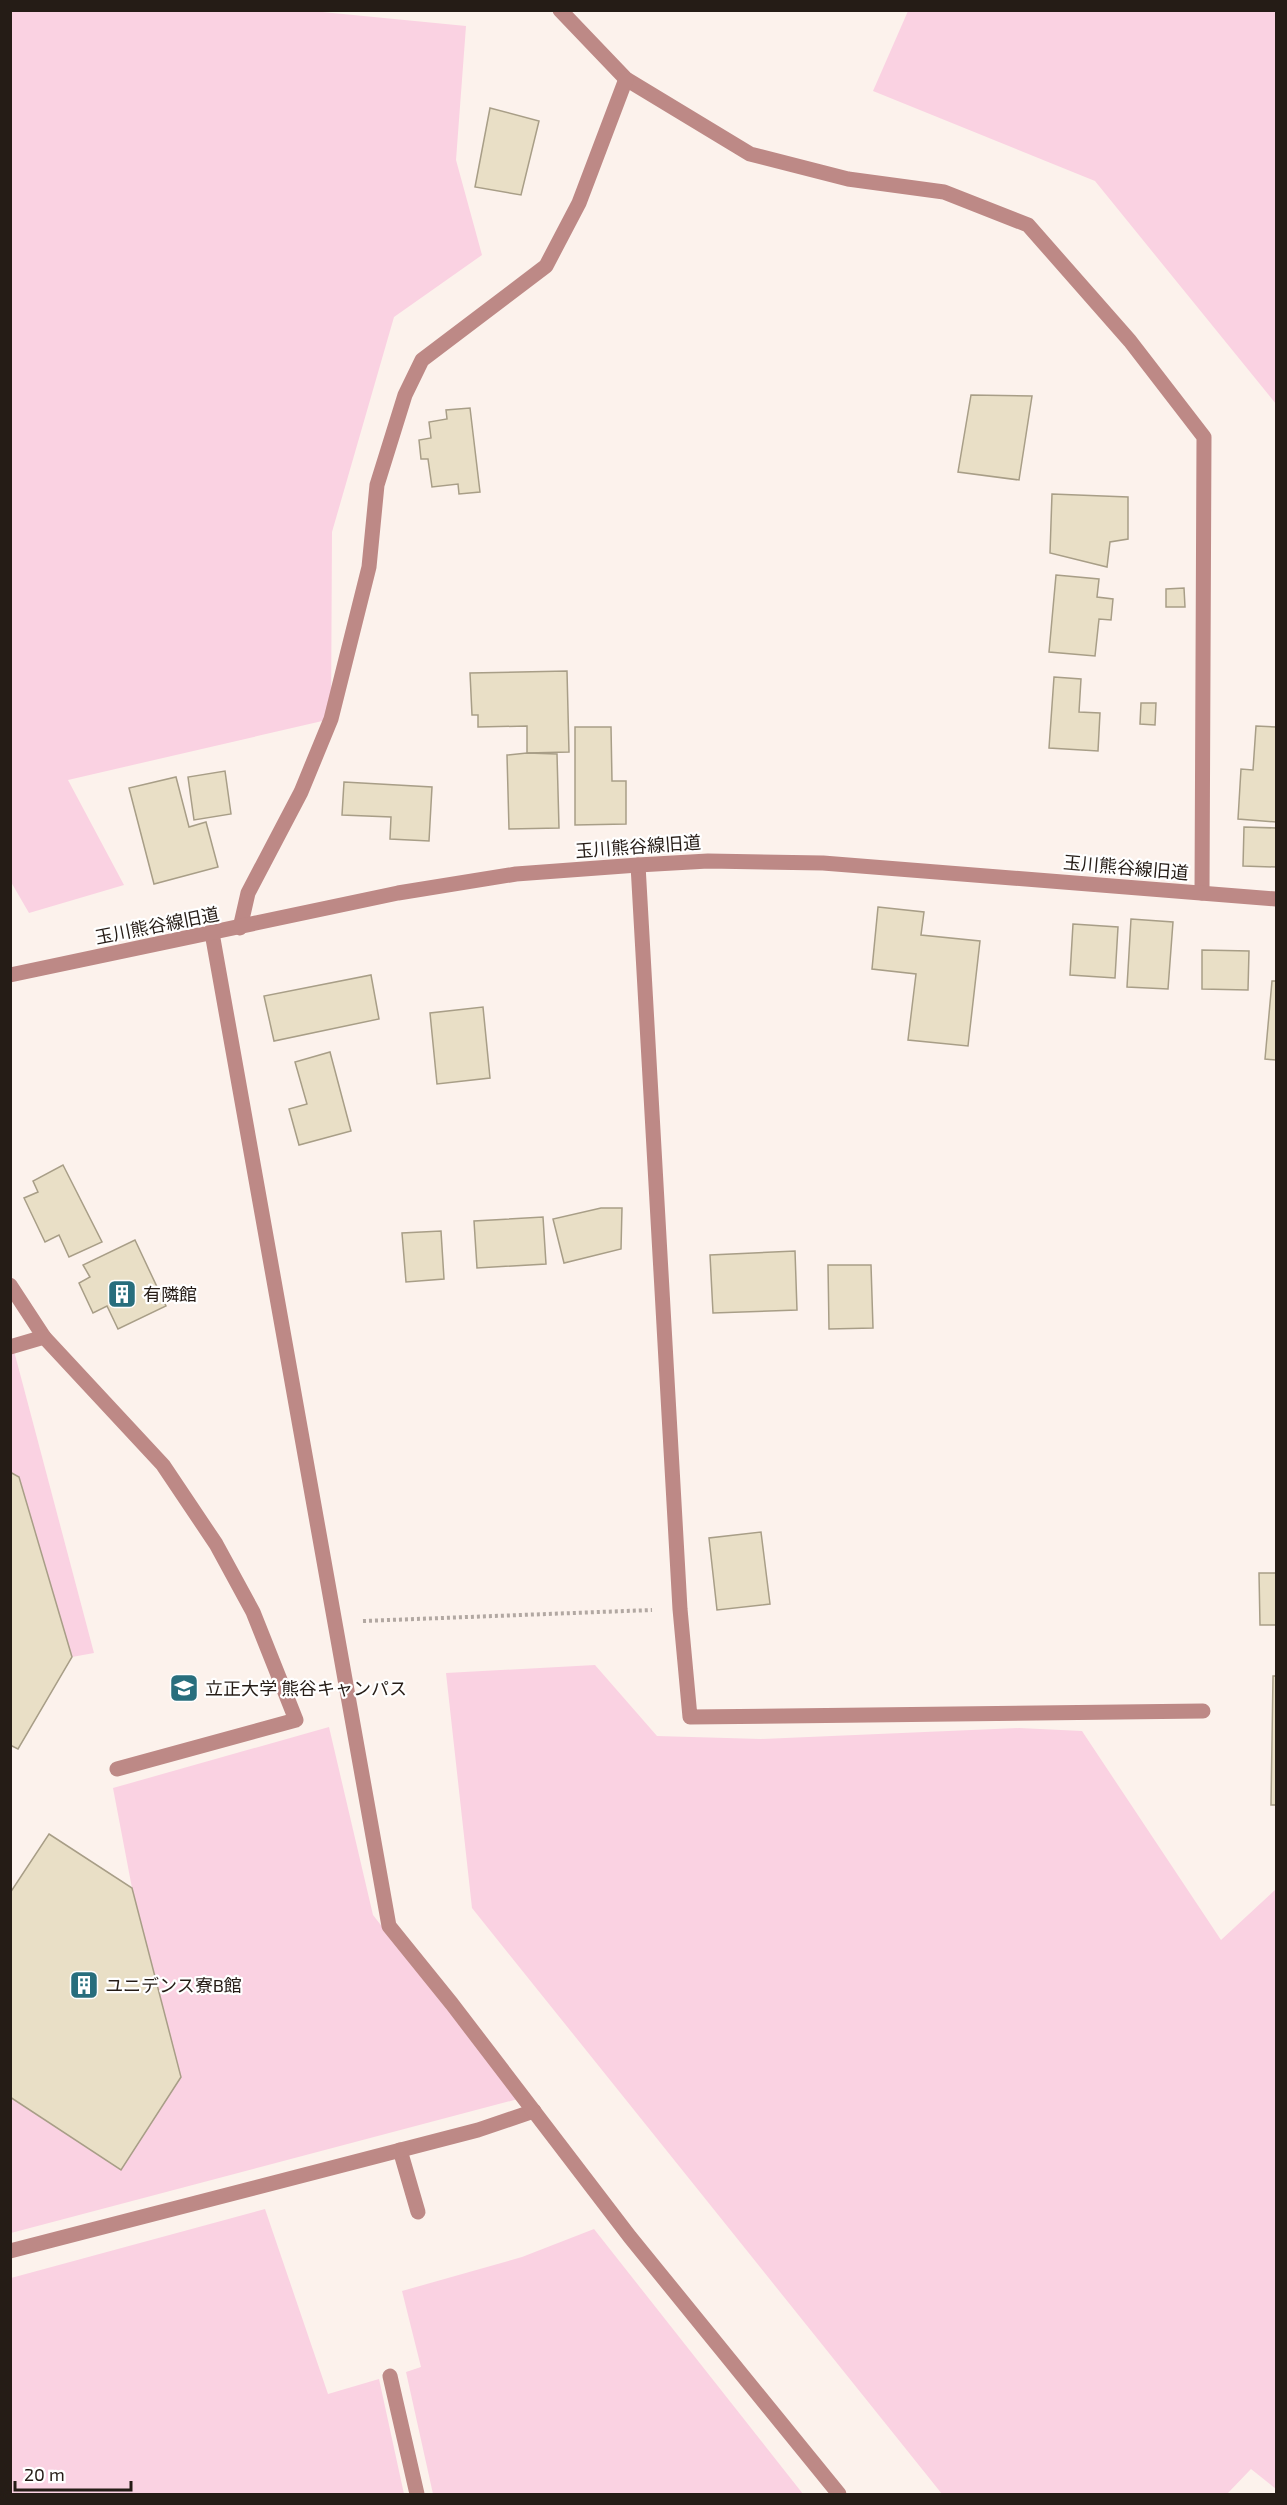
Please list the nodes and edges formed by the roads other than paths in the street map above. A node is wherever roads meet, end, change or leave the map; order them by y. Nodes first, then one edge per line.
1 (560, 10) edge
2 (626, 79) junction
3 (638, 865) junction
4 (1202, 893) junction
5 (1276, 898) edge
6 (240, 928) junction
7 (212, 933) junction
8 (10, 975) edge
9 (10, 1285) edge
10 (44, 1337) junction
11 (10, 1347) edge
12 (1203, 1710) dead end
13 (117, 1768) dead end
14 (534, 2112) junction
15 (400, 2150) junction
16 (417, 2212) dead end
17 (10, 2251) edge
18 (390, 2376) dead end
19 (417, 2494) edge
20 (838, 2494) edge

1 - 2 street
2 - 4 street
2 - 6 street
3 - 4 street, 玉川熊谷線旧道
3 - 6 street, 玉川熊谷線旧道
3 - 12 street
4 - 5 street, 玉川熊谷線旧道
6 - 7 street, 玉川熊谷線旧道
7 - 8 street, 玉川熊谷線旧道
7 - 14 street
9 - 10 street
10 - 11 street
10 - 13 street
14 - 15 street
14 - 20 street
15 - 16 street
15 - 17 street
18 - 19 street

